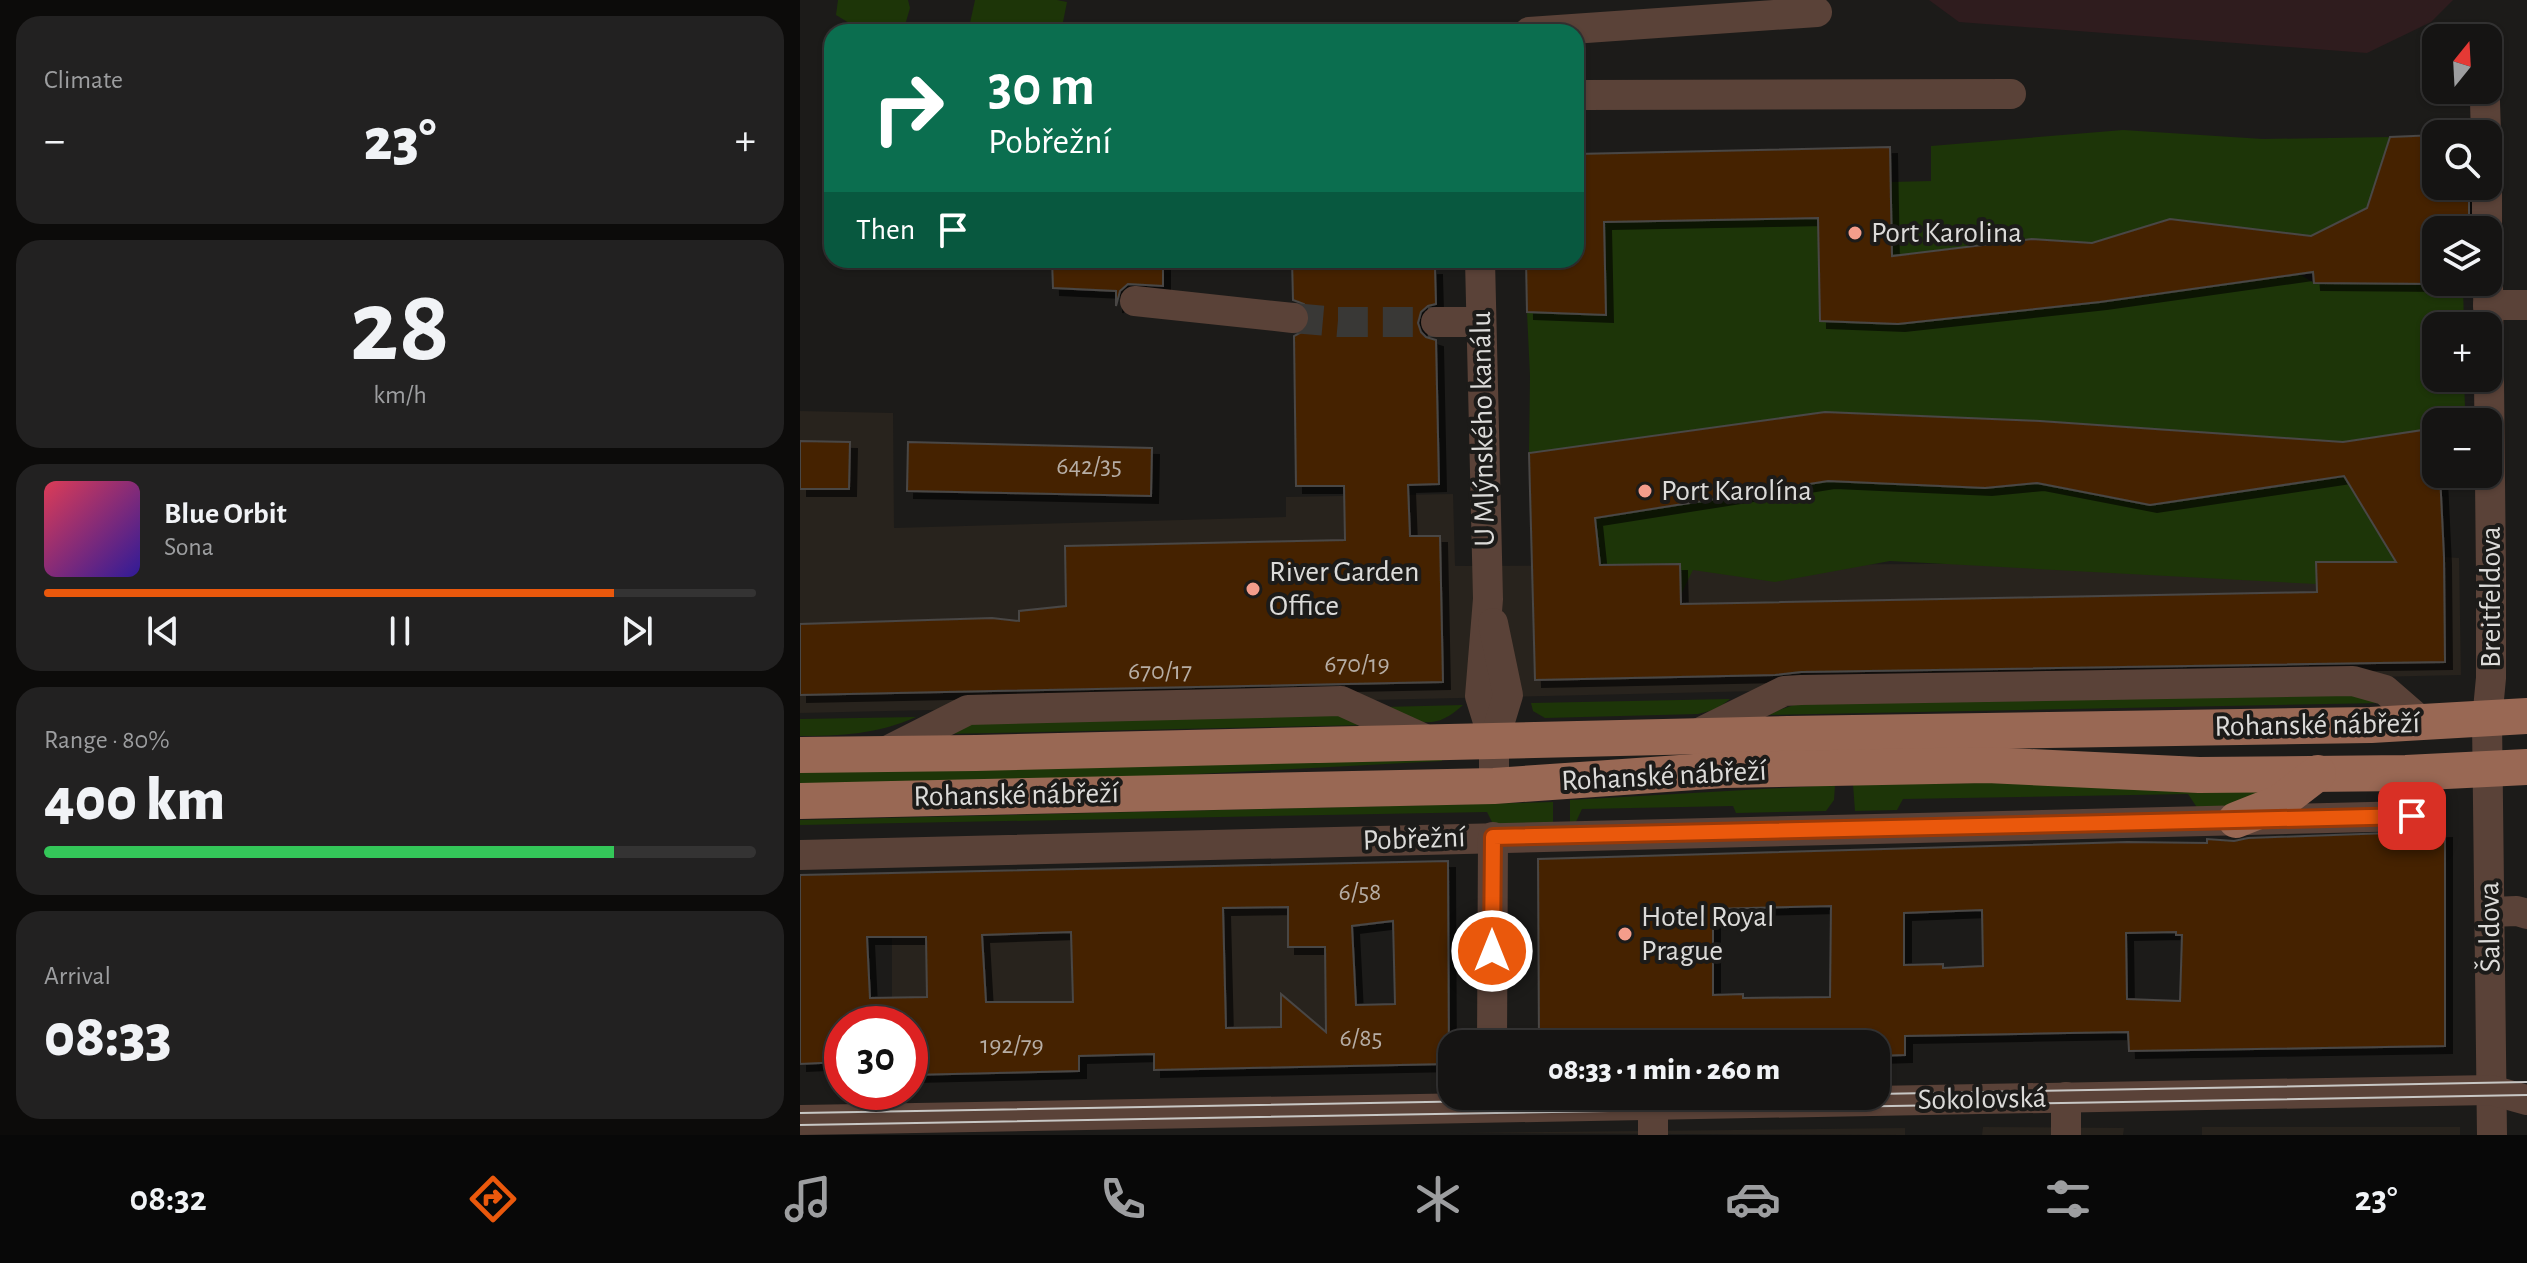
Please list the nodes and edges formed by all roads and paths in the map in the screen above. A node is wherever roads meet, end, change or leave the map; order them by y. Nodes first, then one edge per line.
1 (1817, 12) dead end
2 (1584, 28) edge
3 (2011, 94) dead end
4 (1584, 95) edge
5 (1480, 268) edge
6 (2488, 296) edge
7 (2495, 296) edge
8 (1135, 301) dead end
9 (2527, 305) edge
10 (1293, 318) tunnel mouth
11 (1436, 322) tunnel mouth
12 (1481, 322) junction
13 (2527, 716) edge
14 (2487, 720) junction
15 (1494, 741) junction
16 (800, 755) edge
17 (2527, 767) edge
18 (2488, 768) junction
19 (2318, 773) junction
20 (1494, 786) junction
21 (800, 801) edge
22 (2412, 816) dead end
23 (2236, 820) junction
24 (1493, 837) junction
25 (800, 855) edge
26 (2490, 912) junction
27 (2527, 914) edge
28 (1492, 1030) edge
29 (2527, 1077) edge
30 (2491, 1090) junction
31 (2066, 1097) junction
32 (1890, 1100) edge
33 (2527, 1100) edge
34 (1557, 1110) edge
35 (1653, 1110) edge
36 (1499, 1113) edge
37 (800, 1120) edge
38 (919, 1126) edge
39 (1653, 1135) edge
40 (2066, 1135) edge
41 (2492, 1135) edge

1 - 2 street
3 - 4 street
5 - 12 street, U Mlýnského kanálu
6 - 14 street, Breitfeldova
7 - 9 street
8 - 10 street
11 - 12 street
12 - 15 street, U Mlýnského kanálu
13 - 14 main road, Rohanské nábřeží
14 - 15 main road, Rohanské nábřeží
14 - 18 street, Šaldova
15 - 16 main road, Rohanské nábřeží
15 - 20 street, U Mlýnského kanálu
17 - 18 main road, Rohanské nábřeží
18 - 19 main road, Rohanské nábřeží
18 - 26 street, Šaldova
19 - 20 main road, Rohanské nábřeží
19 - 23 main road
20 - 21 main road, Rohanské nábřeží
22 - 23 street, Pobřežní
23 - 24 street, Pobřežní
24 - 25 street, Pobřežní
24 - 28 street
26 - 27 street
26 - 30 street, Šaldova
29 - 30 street, Sokolovská
30 - 31 street, Sokolovská
30 - 33 street, Sokolovská
30 - 41 street, Šaldova
31 - 32 street, Sokolovská
31 - 40 street
34 - 36 street, Sokolovská
35 - 39 street
36 - 38 street, Sokolovská
37 - 38 street, Sokolovská

